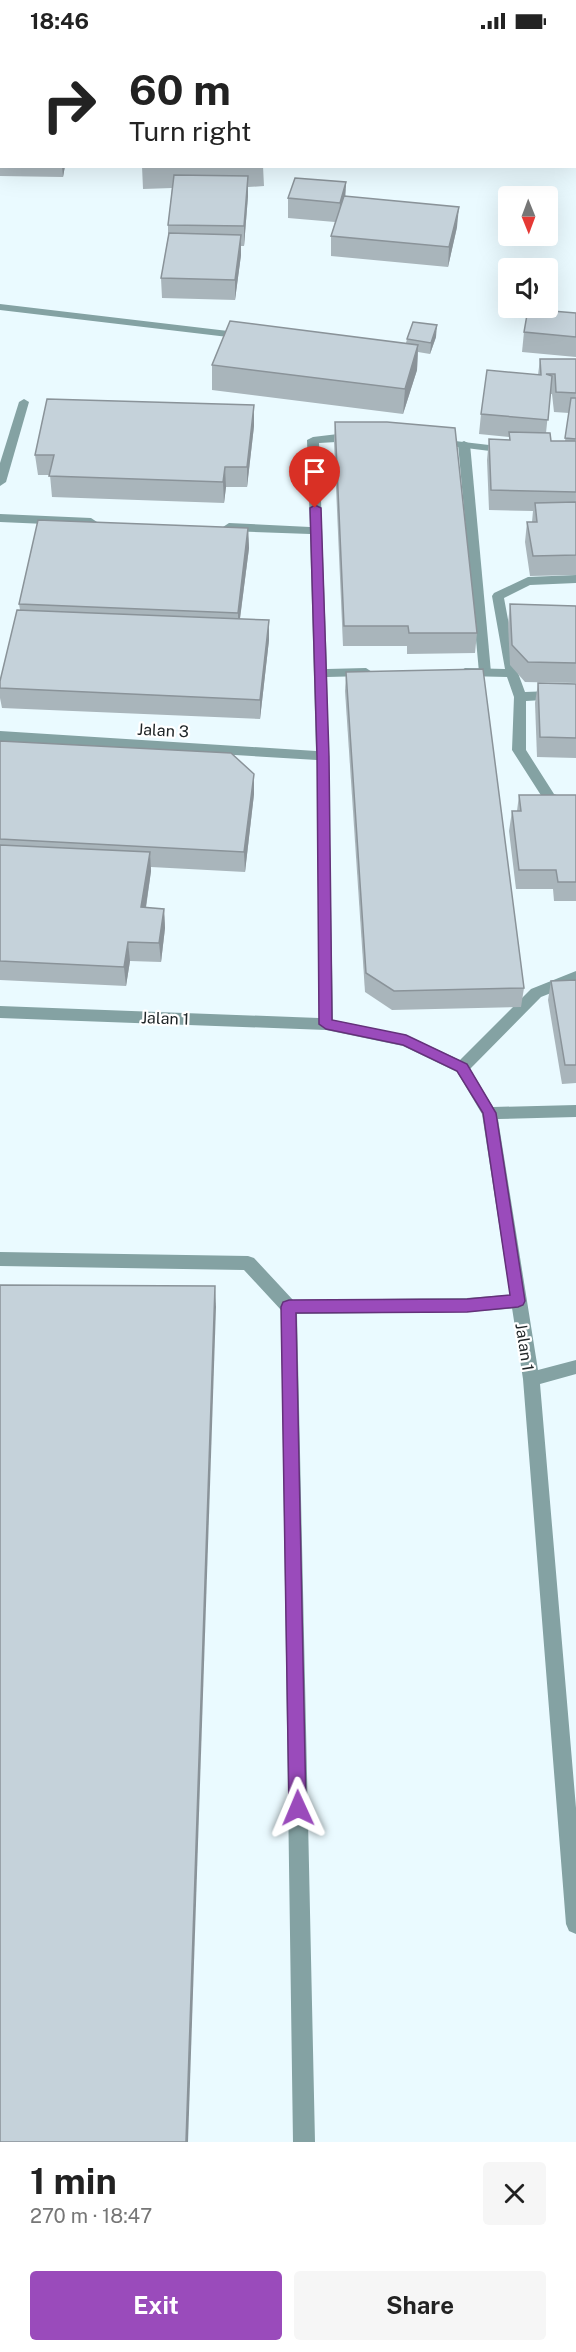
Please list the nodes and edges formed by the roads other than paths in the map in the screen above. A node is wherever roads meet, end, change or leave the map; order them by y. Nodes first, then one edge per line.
1 (0, 307) edge
2 (257, 338) edge
3 (24, 402) dead end
4 (361, 438) edge
5 (430, 442) edge
6 (464, 444) junction
7 (521, 452) edge
8 (0, 482) edge
9 (0, 518) edge
10 (105, 522) edge
11 (211, 527) edge
12 (316, 531) junction
13 (576, 579) edge
14 (379, 672) edge
15 (449, 672) edge
16 (484, 672) junction
17 (512, 672) junction
18 (321, 673) junction
19 (576, 694) edge
20 (520, 697) junction
21 (0, 736) edge
22 (323, 756) junction
23 (576, 807) edge
24 (576, 977) edge
25 (0, 1012) edge
26 (326, 1024) junction
27 (462, 1068) junction
28 (576, 1111) edge
29 (489, 1113) junction
30 (0, 1259) edge
31 (518, 1301) junction
32 (289, 1307) junction
33 (576, 1367) edge
34 (531, 1379) junction
35 (569, 1762) edge
36 (576, 1924) edge
37 (304, 2142) edge

1 - 2 street
3 - 8 street
4 - 12 street
5 - 6 street
6 - 7 street
6 - 16 street
9 - 10 street
11 - 12 street
12 - 18 street
13 - 17 street
14 - 18 street
15 - 16 street
16 - 17 street
17 - 20 street
18 - 22 street
19 - 20 street
20 - 23 street
21 - 22 street, Jalan 3
22 - 26 street
24 - 27 street
25 - 26 street, Jalan 1
26 - 27 street, Jalan 1
27 - 29 street, Jalan 1
28 - 29 street
29 - 31 street, Jalan 1
30 - 32 street
31 - 32 street
31 - 34 street, Jalan 1
32 - 37 street
33 - 34 street
34 - 35 street, Jalan 1
35 - 36 street, Jalan 1

